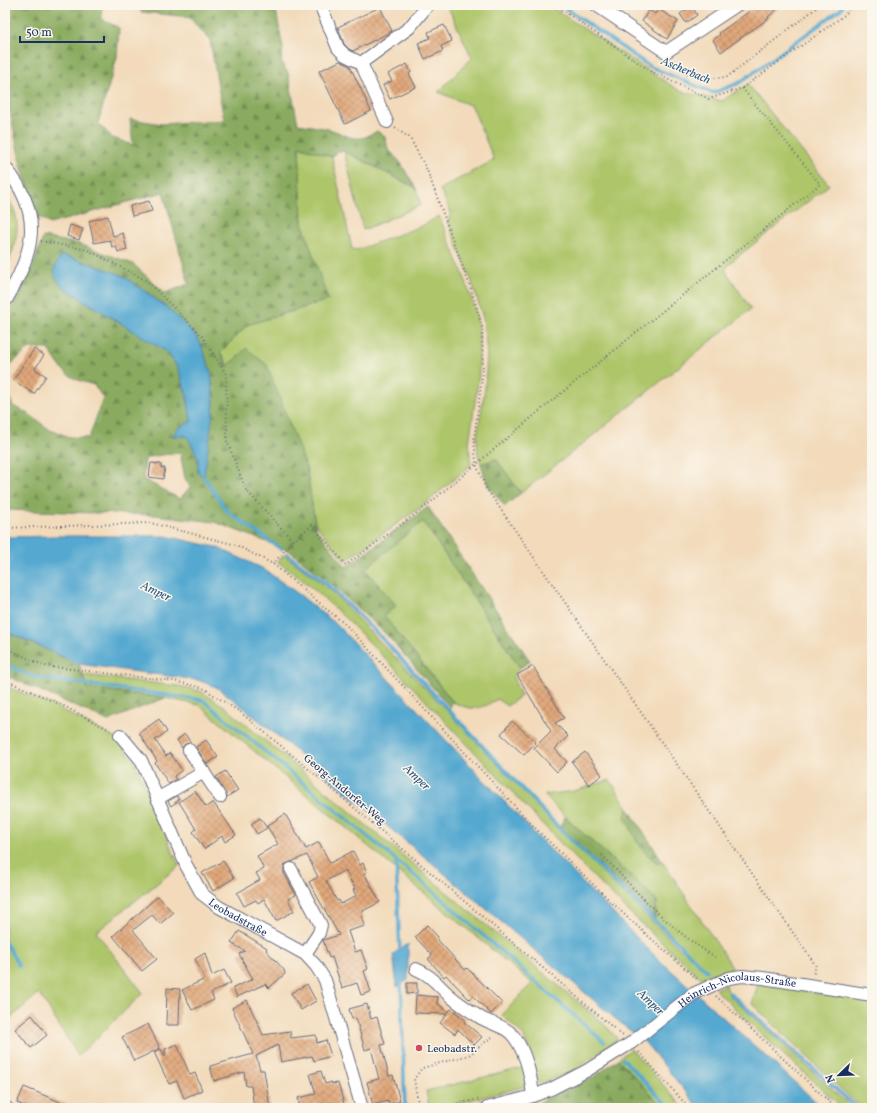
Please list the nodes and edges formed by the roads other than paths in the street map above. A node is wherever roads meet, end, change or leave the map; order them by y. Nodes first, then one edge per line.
1 (428, 5) edge
2 (596, 5) edge
3 (737, 5) edge
4 (321, 6) edge
5 (361, 63) junction
6 (387, 122) road end
7 (5, 167) edge
8 (5, 302) edge
9 (120, 735) road end
10 (189, 750) dead end
11 (204, 772) junction
12 (220, 796) dead end
13 (157, 799) junction
14 (291, 869) dead end
15 (305, 954) junction
16 (416, 969) dead end
17 (872, 995) edge
18 (533, 1096) junction
19 (362, 1108) edge
20 (487, 1108) edge

1 - 5 street
2 - 3 street
4 - 5 street
5 - 6 street
7 - 8 street
9 - 13 street, Leobadstraße
10 - 11 street
11 - 12 street
11 - 13 street
13 - 15 street, Leobadstraße
14 - 15 street
15 - 19 street, Leobadstraße
16 - 18 street
17 - 18 street, Heinrich-Nicolaus-Straße
18 - 20 street, Heinrich-Nicolaus-Straße

